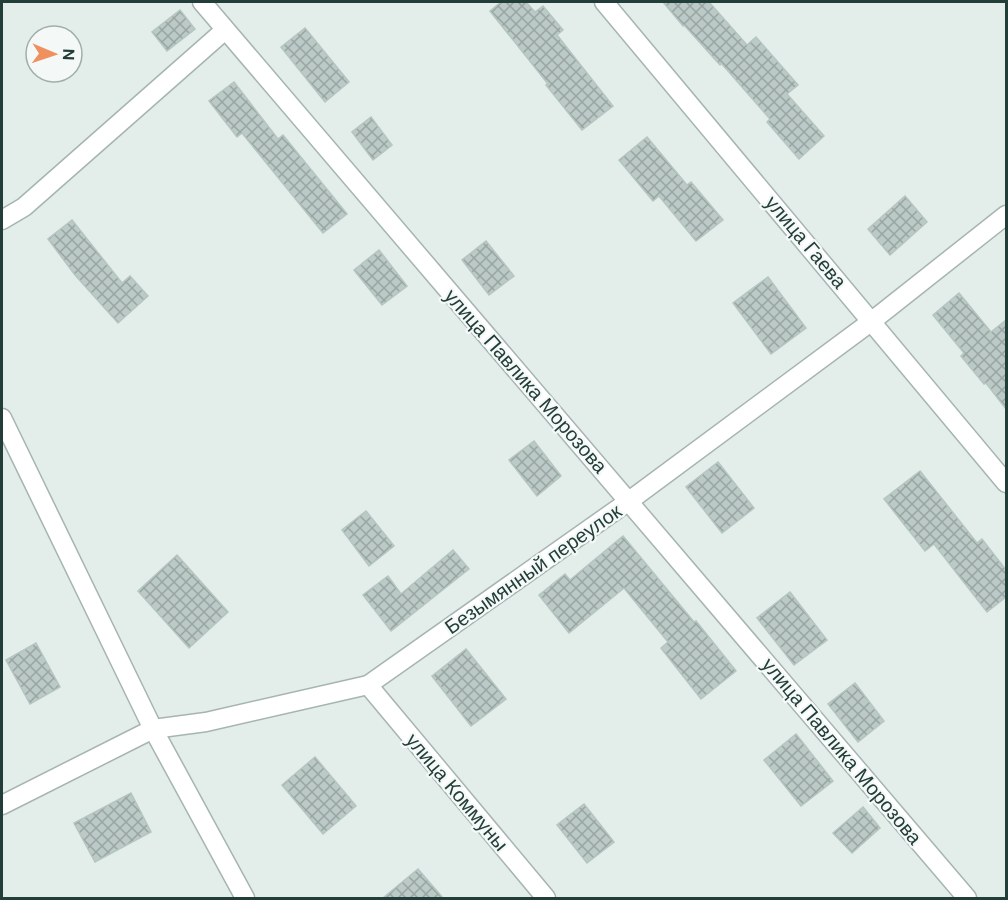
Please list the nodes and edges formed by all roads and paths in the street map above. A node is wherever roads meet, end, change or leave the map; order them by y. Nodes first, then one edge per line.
1 (202, 2) edge
2 (604, 2) edge
3 (225, 30) junction
4 (1006, 215) edge
5 (2, 220) edge
6 (872, 321) junction
7 (2, 418) edge
8 (1006, 483) edge
9 (629, 501) junction
10 (368, 685) junction
11 (153, 729) junction
12 (2, 805) edge
13 (245, 898) edge
14 (546, 898) edge
15 (968, 898) edge

1 - 3 street, улица Павлика Морозова
2 - 6 street, улица Гаева
3 - 5 street
3 - 9 street, улица Павлика Морозова
4 - 6 street, Безымянный переулок
6 - 8 street, улица Гаева
6 - 9 street, Безымянный переулок
7 - 11 street
9 - 10 street, Безымянный переулок
9 - 15 street, улица Павлика Морозова
10 - 11 street, Безымянный переулок
10 - 14 street, улица Коммуны
11 - 12 street, Безымянный переулок
11 - 13 street

